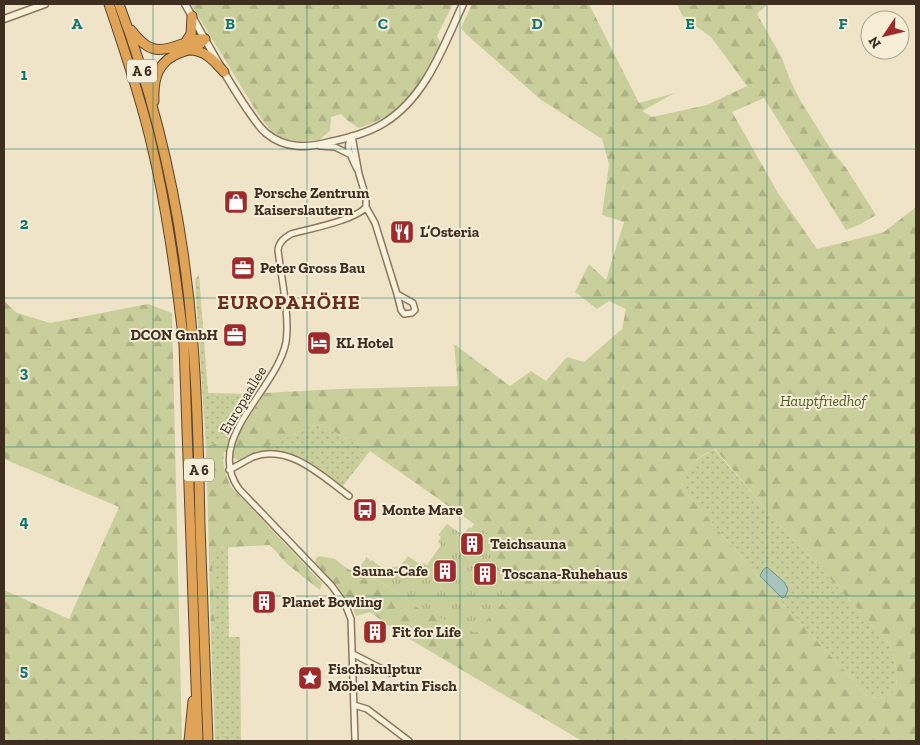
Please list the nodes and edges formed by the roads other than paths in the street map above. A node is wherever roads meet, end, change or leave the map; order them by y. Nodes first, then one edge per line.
1 (45, 4) edge
2 (109, 4) edge
3 (119, 4) edge
4 (185, 4) edge
5 (463, 4) edge
6 (192, 16) junction
7 (4, 19) edge
8 (127, 24) junction
9 (205, 38) junction
10 (187, 46) junction
11 (224, 72) junction
12 (156, 119) junction
13 (352, 136) junction
14 (317, 146) junction
15 (351, 156) junction
16 (360, 174) junction
17 (366, 207) junction
18 (397, 294) dead end
19 (229, 470) junction
20 (349, 496) dead end
21 (353, 654) junction
22 (394, 675) dead end
23 (196, 684) junction
24 (354, 705) junction
25 (189, 741) edge
26 (198, 741) edge
27 (208, 741) edge
28 (355, 741) edge
29 (409, 741) edge

1 - 7 street
2 - 23 highway, A 6
3 - 8 highway, A 6
4 - 6 street
5 - 13 street
6 - 9 street
6 - 10 highway
8 - 10 highway
8 - 12 highway, A 6
9 - 10 highway
9 - 11 street
10 - 11 highway
10 - 12 highway
11 - 14 street
12 - 27 highway, A 6
13 - 14 street
13 - 15 street
13 - 16 street
14 - 15 street
15 - 16 street
16 - 17 street
17 - 18 street
17 - 19 street, Europaallee
19 - 20 street
19 - 21 street
21 - 22 street
21 - 24 street
23 - 25 highway
23 - 26 highway, A 6
24 - 28 street
24 - 29 street

